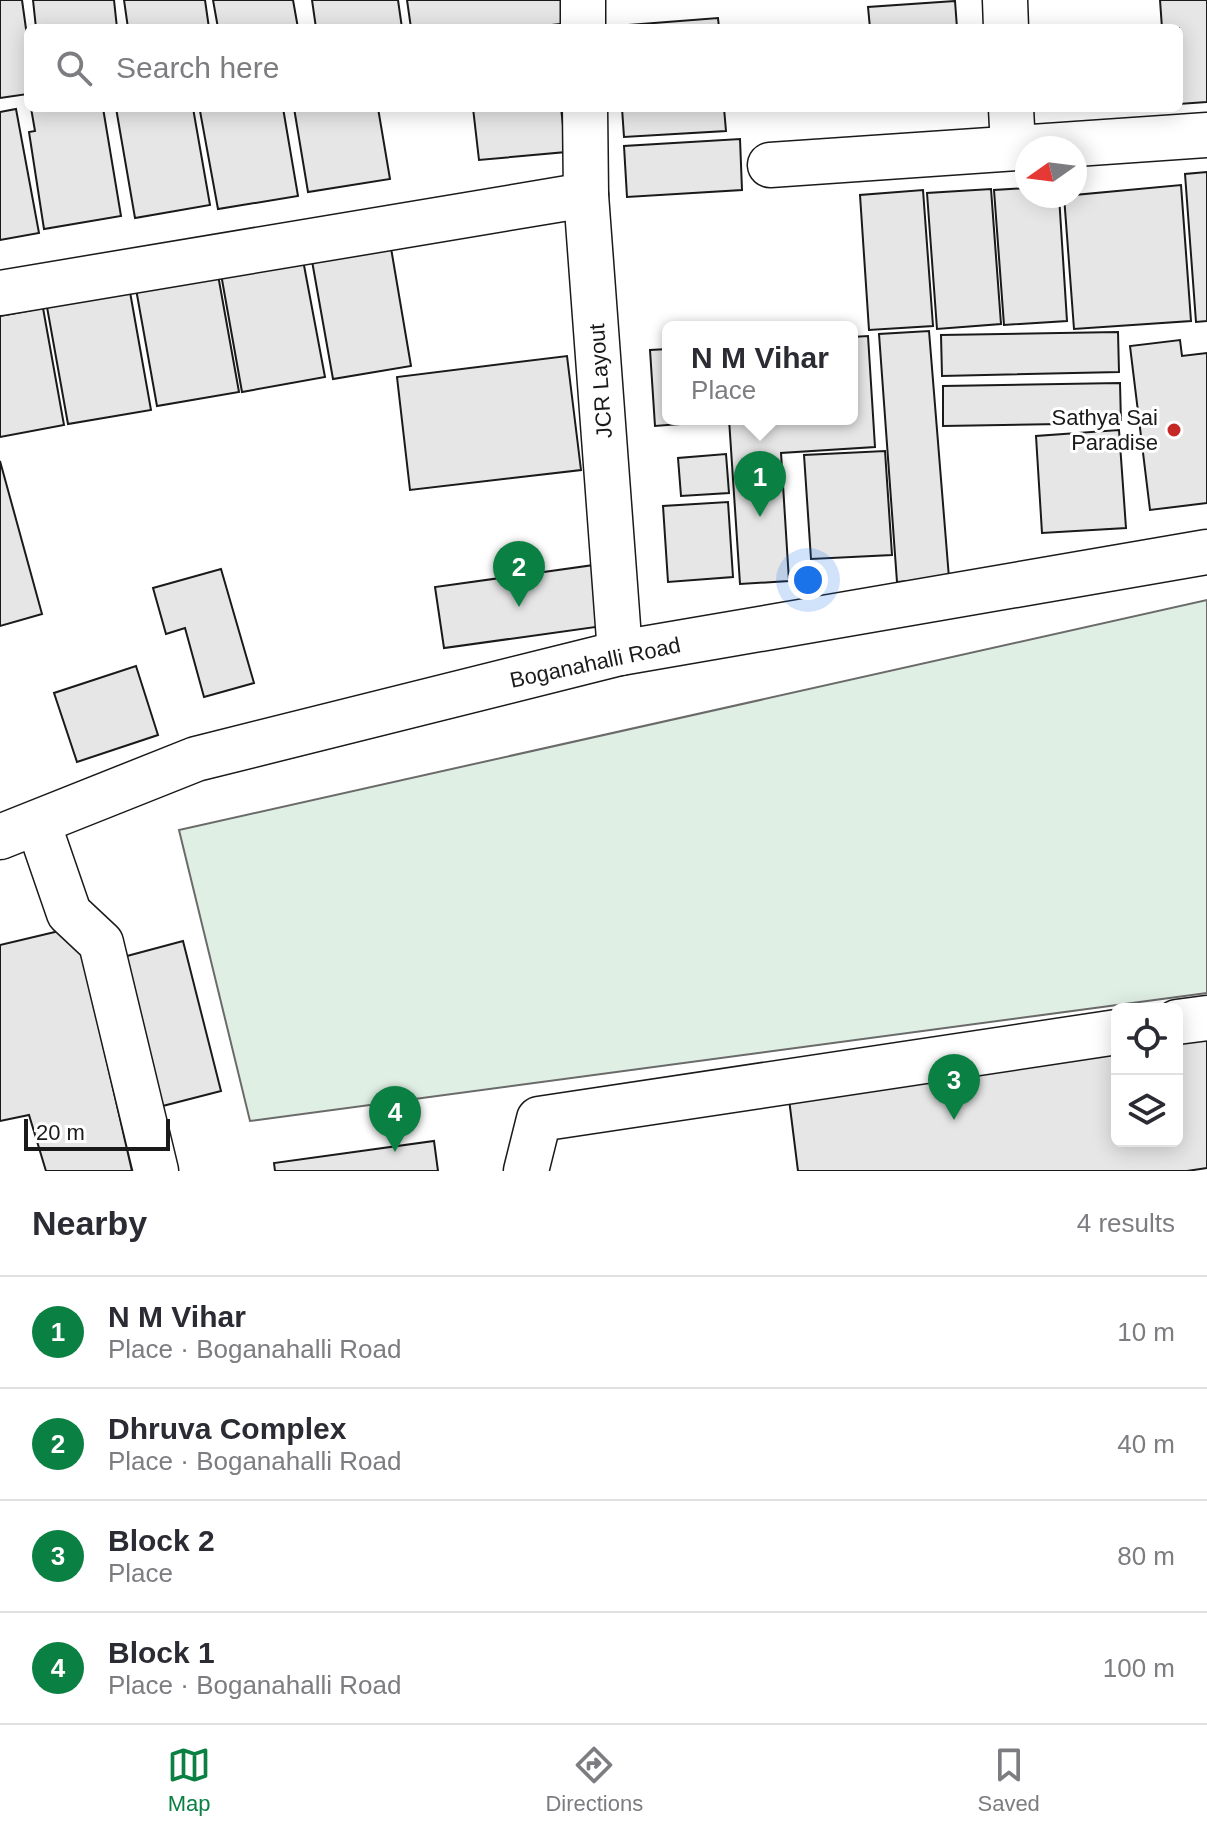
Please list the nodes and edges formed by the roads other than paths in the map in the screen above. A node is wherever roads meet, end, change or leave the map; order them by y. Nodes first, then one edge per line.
1 (583, 0) edge
2 (1005, 0) edge
3 (583, 24) edge
4 (1006, 24) edge
5 (585, 112) edge
6 (1012, 127) edge
7 (1207, 135) edge
8 (770, 165) dead end
9 (586, 195) junction
10 (0, 293) edge
11 (1207, 552) edge
12 (620, 653) junction
13 (19, 830) edge
14 (1207, 1018) edge
15 (1183, 1021) edge
16 (1111, 1033) edge
17 (156, 1171) edge
18 (526, 1171) edge

1 - 3 street
2 - 4 street
5 - 9 street, JCR Layout
6 - 7 street
6 - 8 street
9 - 10 street
9 - 12 street, JCR Layout
11 - 12 street, Boganahalli Road
12 - 13 street, Boganahalli Road
13 - 17 street
14 - 15 street
16 - 18 street

